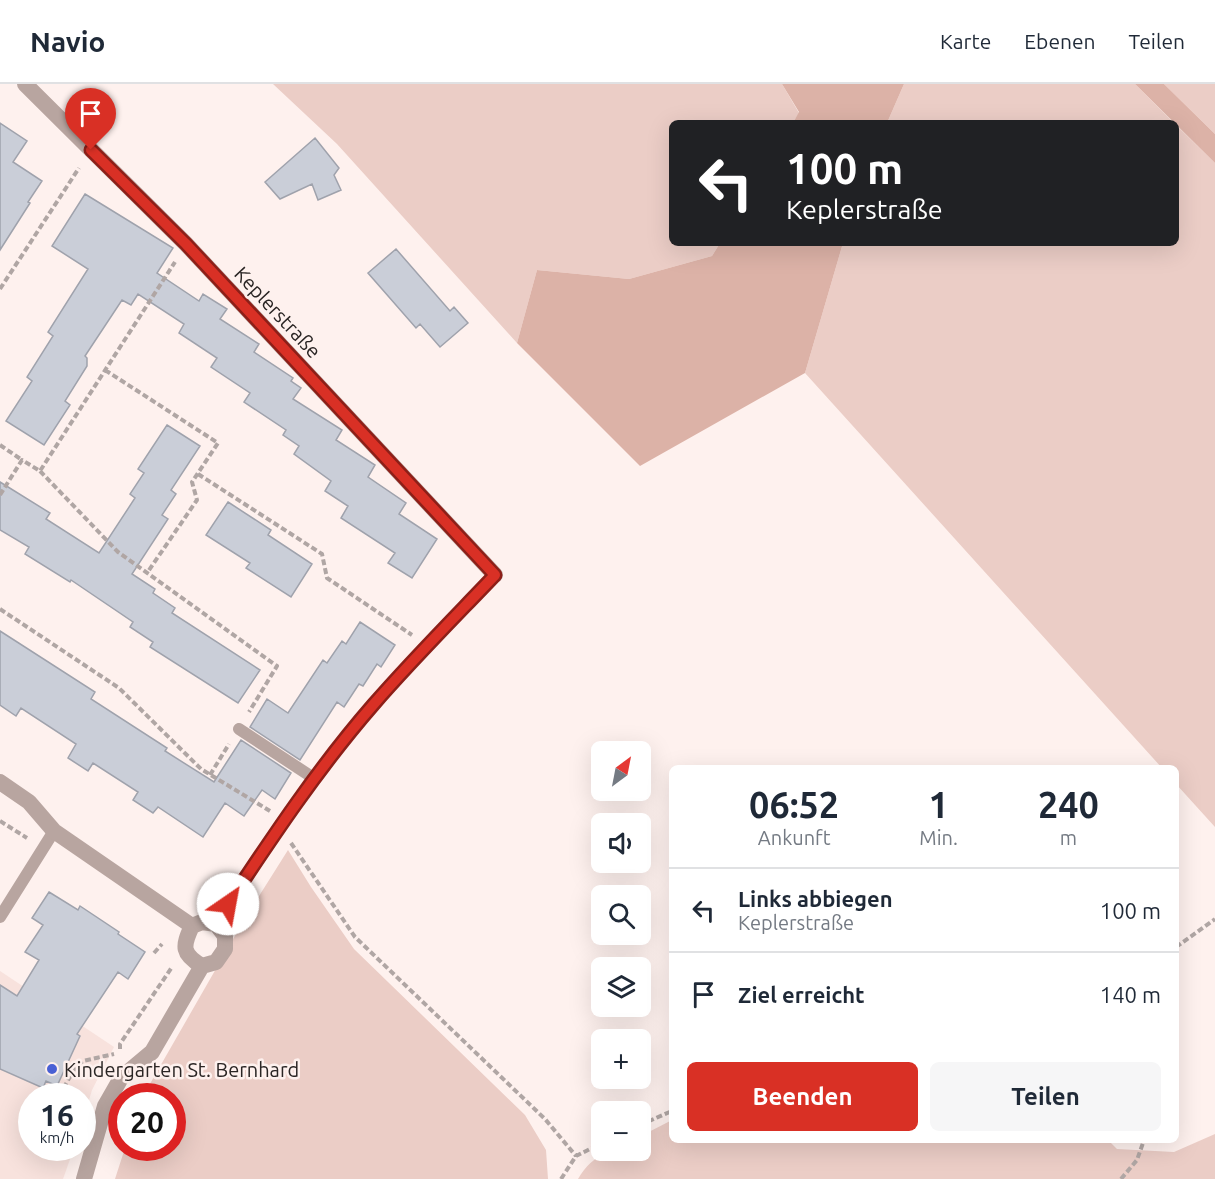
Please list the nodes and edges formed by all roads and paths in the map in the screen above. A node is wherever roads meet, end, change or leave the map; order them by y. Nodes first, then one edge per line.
1 (24, 84) edge
2 (91, 150) junction
3 (186, 244) junction
4 (0, 289) edge
5 (105, 370) junction
6 (0, 445) edge
7 (22, 460) junction
8 (40, 471) junction
9 (198, 474) junction
10 (0, 495) edge
11 (147, 573) junction
12 (495, 575) joint
13 (0, 609) edge
14 (427, 645) junction
15 (277, 666) dead end
16 (239, 729) dead end
17 (315, 779) junction
18 (0, 782) edge
19 (0, 821) edge
20 (282, 822) junction
21 (54, 831) junction
22 (43, 848) junction
23 (0, 917) edge
24 (1215, 919) edge
25 (216, 924) junction
26 (192, 926) junction
27 (1179, 945) edge
28 (177, 960) dead end
29 (202, 966) junction
30 (66, 1083) edge
31 (669, 1112) edge
32 (651, 1120) edge
33 (1143, 1143) edge
34 (591, 1148) edge
35 (576, 1156) junction
36 (84, 1179) edge
37 (561, 1179) edge
38 (1121, 1179) edge

1 - 2 street, Keplerstraße
2 - 3 street, Keplerstraße
2 - 4 path
3 - 5 path
3 - 12 street, Keplerstraße
5 - 8 path
5 - 9 path
6 - 7 path
7 - 8 path
7 - 10 path
8 - 11 path
9 - 11 path
9 - 14 path
11 - 15 path
12 - 14 lane
13 - 20 path
14 - 17 lane
16 - 17 lane
17 - 20 lane
18 - 21 street
19 - 22 path
20 - 25 lane
20 - 35 path
21 - 22 lane
21 - 26 street
22 - 23 lane
24 - 27 path
25 - 26 street
25 - 29 street
26 - 29 street
28 - 30 path
29 - 36 street
31 - 32 path
33 - 38 path
34 - 35 path
35 - 37 path

